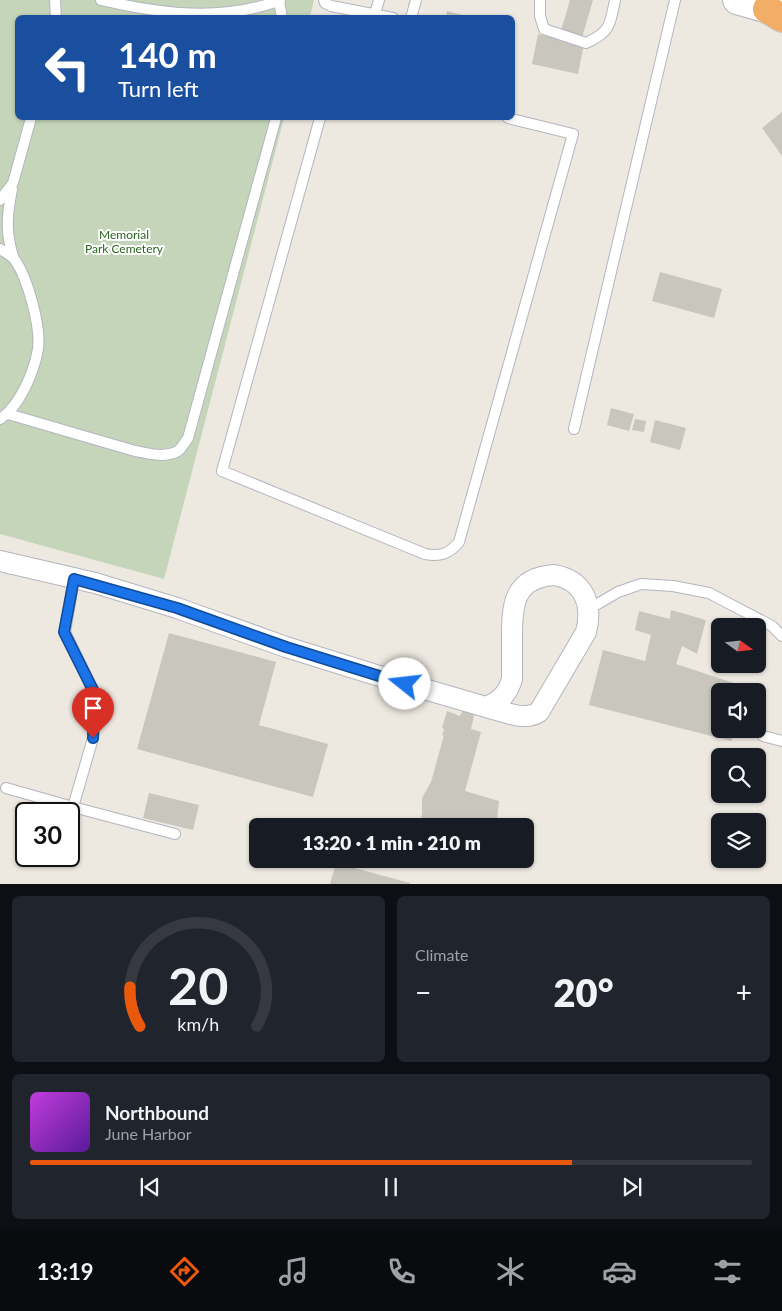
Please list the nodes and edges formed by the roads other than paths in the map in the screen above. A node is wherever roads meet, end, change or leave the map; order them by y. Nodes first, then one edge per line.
1 (56, 0) edge
2 (102, 0) edge
3 (280, 0) edge
4 (324, 0) edge
5 (378, 0) edge
6 (416, 0) edge
7 (540, 0) edge
8 (615, 0) edge
9 (675, 0) edge
10 (737, 0) edge
11 (375, 14) junction
12 (777, 14) edge
13 (56, 15) edge
14 (282, 15) edge
15 (380, 15) edge
16 (413, 15) edge
17 (31, 120) edge
18 (275, 120) edge
19 (319, 120) edge
20 (515, 120) edge
21 (13, 183) junction
22 (0, 200) edge
23 (0, 249) edge
24 (14, 259) junction
25 (4, 416) edge
26 (574, 429) dead end
27 (0, 561) edge
28 (74, 579) junction
29 (589, 609) junction
30 (782, 636) edge
31 (486, 707) junction
32 (766, 737) edge
33 (782, 741) edge
34 (6, 788) dead end
35 (55, 802) edge
36 (74, 802) edge
37 (80, 809) edge
38 (175, 834) dead end

1 - 13 lane
2 - 3 lane
3 - 14 lane
4 - 11 lane
5 - 11 lane
6 - 16 lane
7 - 8 lane
9 - 26 lane
10 - 12 main road
11 - 15 lane
17 - 21 lane
18 - 25 lane
19 - 20 lane
21 - 22 lane
21 - 24 lane
23 - 24 lane
24 - 25 lane
27 - 28 street
28 - 31 street
28 - 36 lane
29 - 30 lane
29 - 31 street
29 - 31 street
32 - 33 lane
34 - 35 lane
37 - 38 lane

